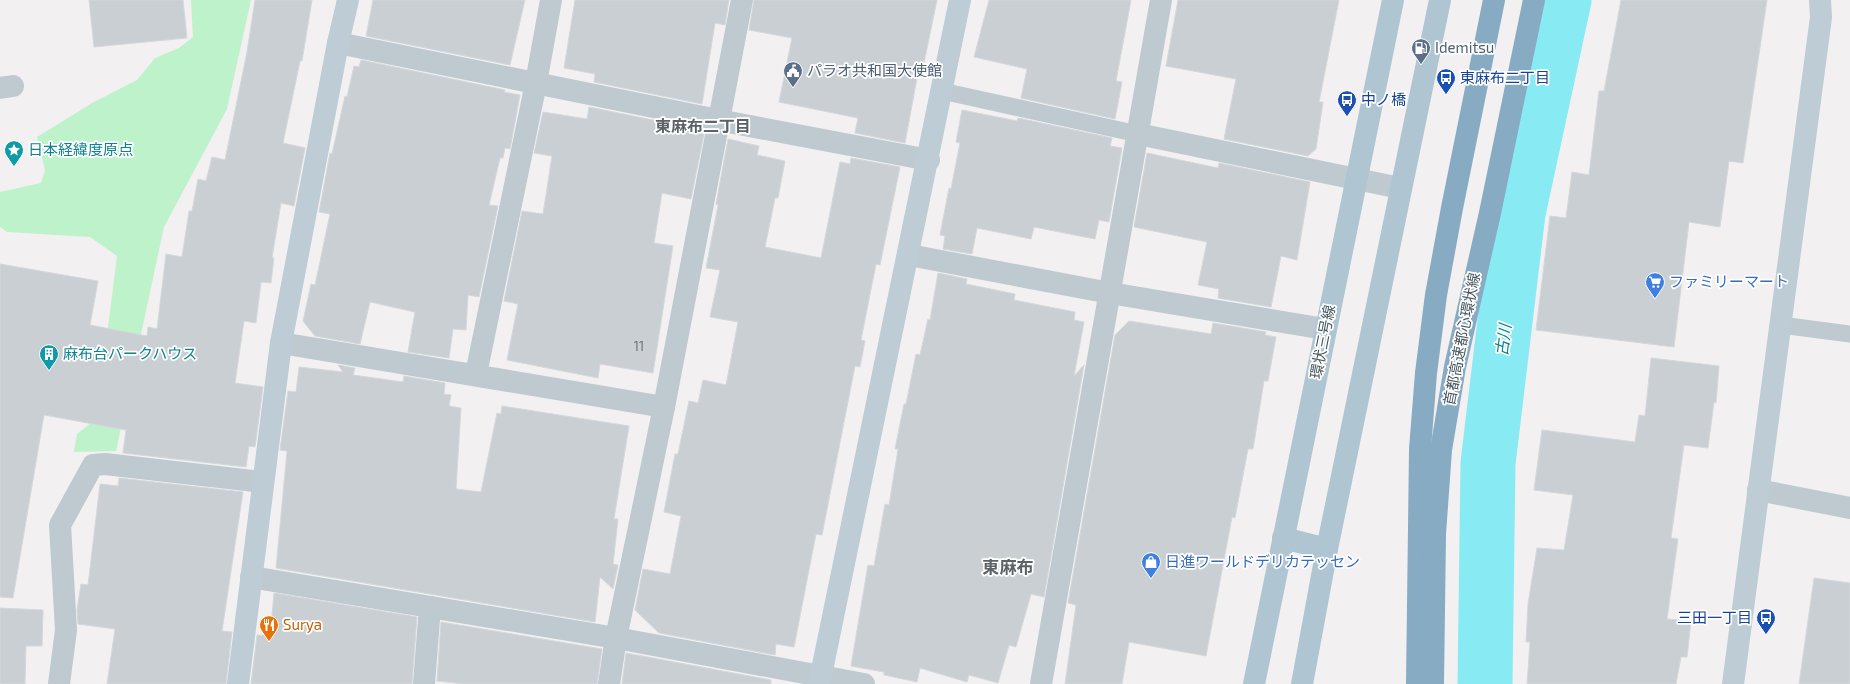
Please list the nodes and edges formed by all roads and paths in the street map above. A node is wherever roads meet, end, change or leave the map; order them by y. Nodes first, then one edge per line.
1 (348, 0) edge
2 (551, 0) edge
3 (742, 0) edge
4 (960, 0) edge
5 (1161, 0) edge
6 (1393, 0) edge
7 (1440, 0) edge
8 (1494, 0) edge
9 (1534, 0) edge
10 (1542, 0) edge
11 (1820, 0) edge
12 (338, 43) junction
13 (536, 83) junction
14 (1516, 88) junction
15 (942, 91) junction
16 (718, 120) junction
17 (1138, 134) junction
18 (929, 160) junction
19 (1356, 180) junction
20 (1400, 188) junction
21 (909, 255) junction
22 (1110, 293) junction
23 (1781, 325) junction
24 (1325, 329) junction
25 (1850, 334) edge
26 (281, 343) junction
27 (476, 374) junction
28 (664, 407) junction
29 (263, 482) junction
30 (1758, 490) junction
31 (1850, 508) edge
32 (1427, 534) junction
33 (1283, 538) junction
34 (1327, 549) junction
35 (251, 577) junction
36 (430, 607) junction
37 (616, 638) junction
38 (819, 679) edge
39 (59, 684) edge
40 (238, 684) edge
41 (424, 684) edge
42 (609, 684) edge
43 (864, 684) edge
44 (1041, 684) edge
45 (1254, 684) edge
46 (1302, 684) edge
47 (1417, 684) edge
48 (1420, 684) edge
49 (1434, 684) edge
50 (1733, 684) edge

1 - 12 street
2 - 13 street
3 - 16 street
4 - 15 street
5 - 17 street
6 - 19 main road, 環状三号線
7 - 20 main road
8 - 32 highway, 首都高速都心環状線
9 - 14 highway, 首都高速都心環状線
10 - 14 highway
11 - 23 street
12 - 13 street
12 - 26 street
13 - 16 street
13 - 27 street
14 - 32 highway, 首都高速都心環状線
15 - 17 lane
15 - 18 street
16 - 18 street
16 - 28 street
17 - 19 street
17 - 22 street
18 - 21 street
19 - 20 street
19 - 24 main road, 環状三号線
20 - 34 main road
21 - 22 street
21 - 38 street
22 - 24 street
22 - 44 street
23 - 25 lane
23 - 30 street
24 - 33 main road, 環状三号線
26 - 27 street
26 - 29 street
27 - 28 street
28 - 37 street
29 - 35 street
29 - 39 street
30 - 31 street
30 - 50 street
32 - 47 highway, 首都高速都心環状線
32 - 48 highway
32 - 49 highway
33 - 34 main road
33 - 45 main road, 環状三号線
34 - 46 main road
35 - 36 street
35 - 40 street
36 - 37 street
36 - 41 street
37 - 38 street
37 - 42 street
38 - 43 street

